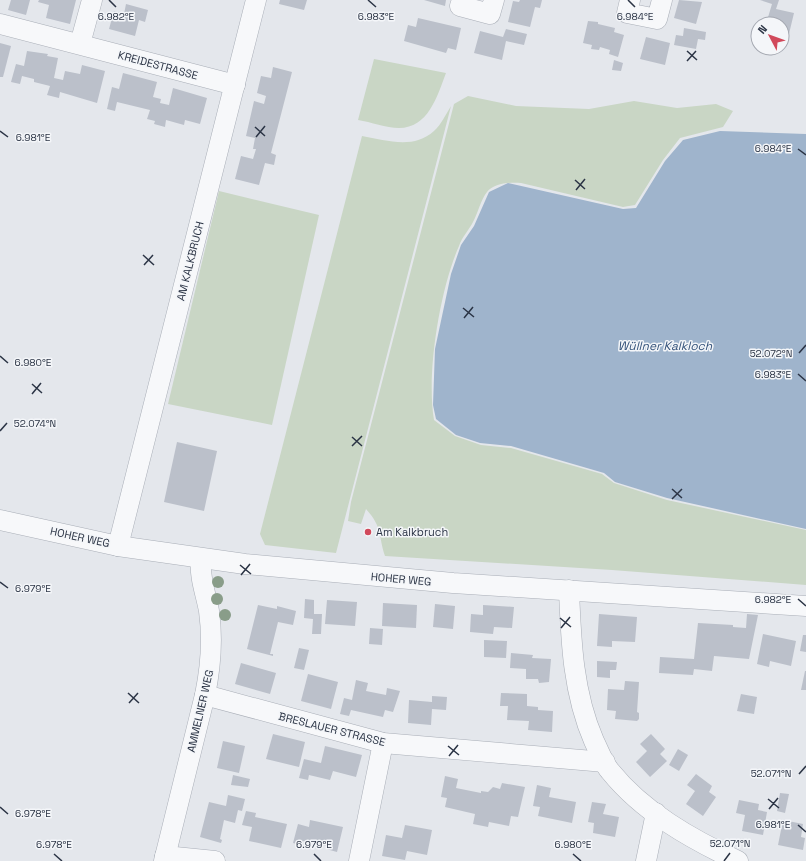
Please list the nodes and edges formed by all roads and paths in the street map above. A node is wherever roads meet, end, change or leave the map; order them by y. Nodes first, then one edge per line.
1 (92, 0) edge
2 (256, 0) edge
3 (462, 0) edge
4 (494, 0) edge
5 (630, 0) edge
6 (662, 0) edge
7 (0, 24) edge
8 (80, 44) junction
9 (235, 85) junction
10 (0, 520) edge
11 (118, 546) junction
12 (201, 559) junction
13 (569, 590) junction
14 (806, 606) edge
15 (205, 695) junction
16 (383, 743) junction
17 (605, 762) junction
18 (656, 813) junction
19 (164, 859) edge
20 (215, 861) edge
21 (359, 861) edge
22 (646, 861) edge
23 (738, 861) edge

1 - 8 street
2 - 9 street, AM KALKBRUCH
3 - 4 street
5 - 6 street
7 - 8 street, KREIDESTRASSE
8 - 9 street, KREIDESTRASSE
9 - 11 street, AM KALKBRUCH
10 - 11 street, HOHER WEG
11 - 12 street, HOHER WEG
12 - 13 street, HOHER WEG
12 - 15 street, AMMELNER WEG
13 - 14 street, HOHER WEG
13 - 17 street
15 - 16 street, BRESLAUER STRASSE
15 - 19 street, AMMELNER WEG
16 - 17 street, BRESLAUER STRASSE
16 - 21 street
17 - 18 street
18 - 22 street
18 - 23 street
19 - 20 street

